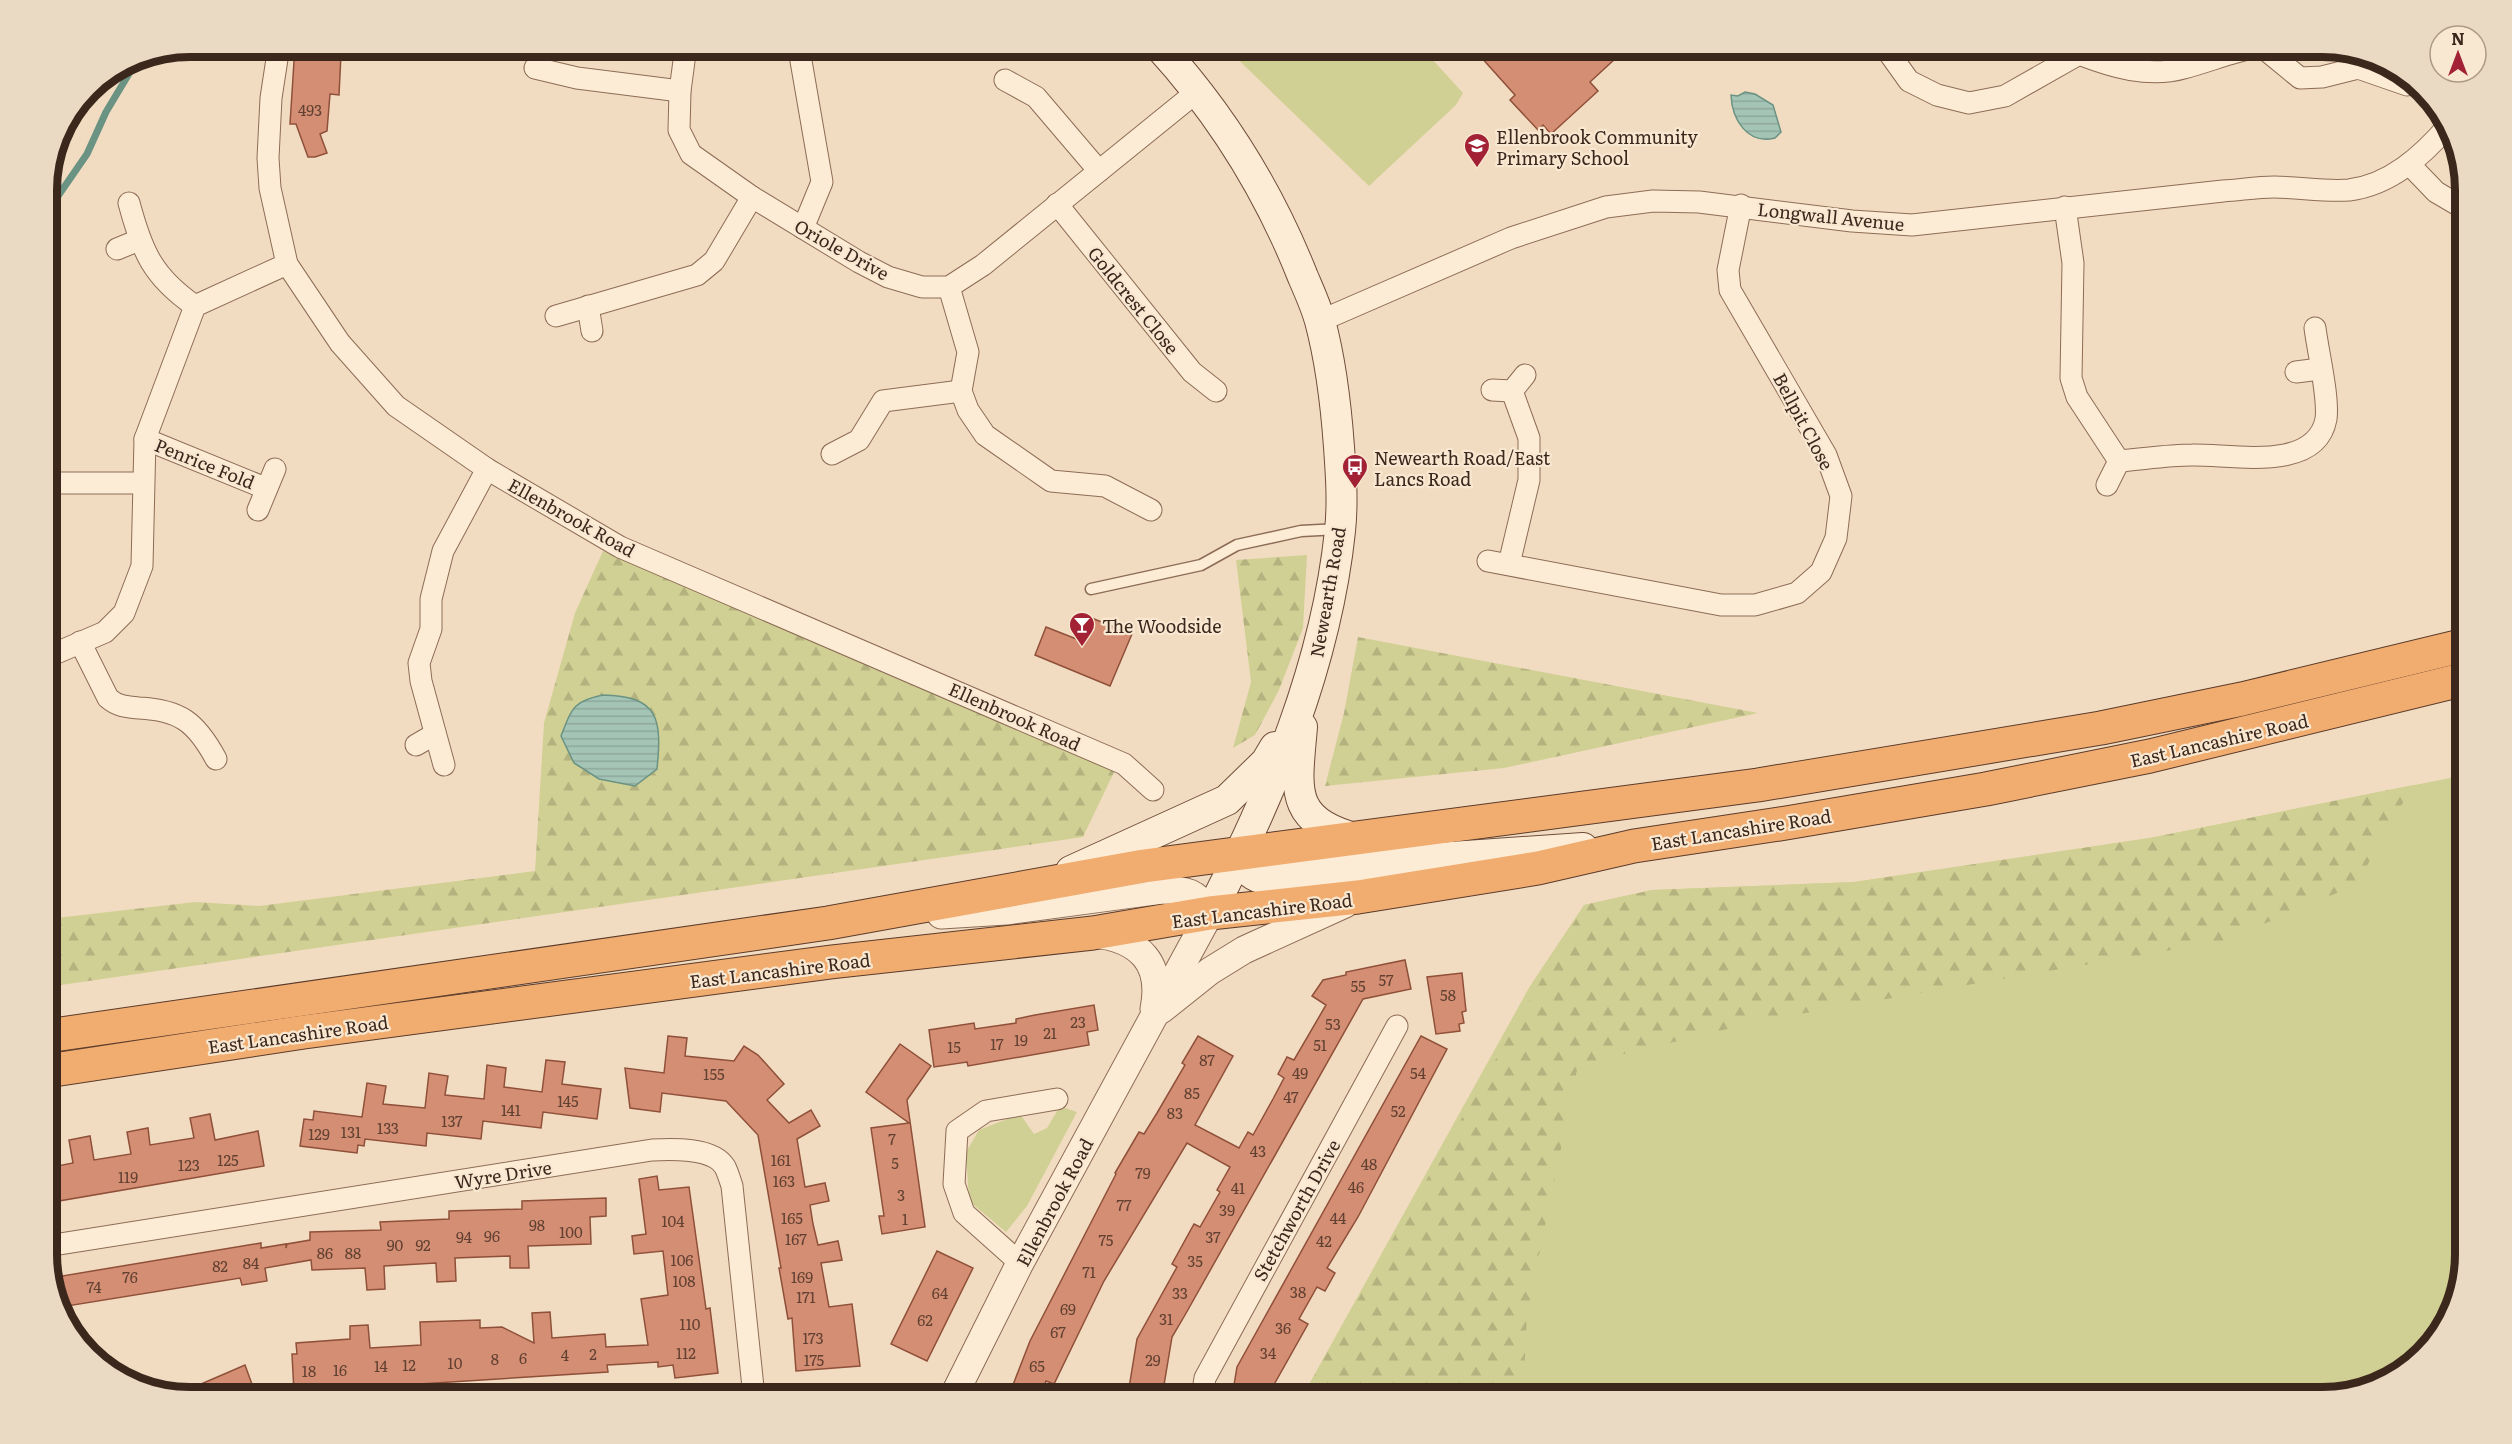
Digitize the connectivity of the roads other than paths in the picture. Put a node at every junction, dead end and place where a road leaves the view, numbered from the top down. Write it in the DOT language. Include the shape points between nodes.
graph roads {
  1 [pos="277,57"];
  2 [pos="685,57"];
  3 [pos="801,57"];
  4 [pos="1169,57"];
  5 [pos="1892,57"];
  6 [pos="2068,57"];
  7 [pos="2093,57"];
  8 [pos="2218,57"];
  9 [pos="2274,57"];
  10 [pos="535,69"];
  11 [pos="1005,80"];
  12 [pos="2401,83"];
  13 [pos="1199,90"];
  14 [pos="680,91"];
  15 [pos="2442,132"];
  16 [pos="2409,164"];
  17 [pos="1099,171"];
  18 [pos="752,197"];
  19 [pos="2455,203"];
  20 [pos="129,204"];
  21 [pos="1057,204"];
  22 [pos="1741,205"];
  23 [pos="2065,207"];
  24 [pos="803,228"];
  25 [pos="139,240"];
  26 [pos="117,249"];
  27 [pos="288,264"];
  28 [pos="949,287"];
  29 [pos="195,306"];
  30 [pos="588,306"];
  31 [pos="556,316"];
  32 [pos="1320,321"];
  33 [pos="2315,328"];
  34 [pos="592,330"];
  35 [pos="2320,369"];
  36 [pos="2296,372"];
  37 [pos="1510,385"];
  38 [pos="961,391"];
  39 [pos="1216,391"];
  40 [pos="145,439"];
  41 [pos="832,454"];
  42 [pos="2119,461"];
  43 [pos="275,469"];
  44 [pos="487,469"];
  45 [pos="57,483"];
  46 [pos="143,483"];
  47 [pos="2107,484"];
  48 [pos="265,488"];
  49 [pos="258,510"];
  50 [pos="1151,510"];
  51 [pos="1341,529"];
  52 [pos="1488,561"];
  53 [pos="1509,564"];
  54 [pos="1091,589"];
  55 [pos="80,642"];
  56 [pos="2455,647"];
  57 [pos="57,652"];
  58 [pos="2455,681"];
  59 [pos="1305,697"];
  60 [pos="435,734"];
  61 [pos="417,745"];
  62 [pos="216,759"];
  63 [pos="444,765"];
  64 [pos="1153,790"];
  65 [pos="1358,839"];
  66 [pos="1634,846"];
  67 [pos="1240,855"];
  68 [pos="1040,884"];
  69 [pos="1359,897"];
  70 [pos="1210,913"];
  71 [pos="828,923"];
  72 [pos="1093,933"];
  73 [pos="1153,1016"];
  74 [pos="1397,1026"];
  75 [pos="57,1035"];
  76 [pos="57,1069"];
  77 [pos="1056,1099"];
  78 [pos="57,1244"];
  79 [pos="1020,1263"];
  80 [pos="753,1387"];
  81 [pos="958,1387"];
  82 [pos="1204,1387"];
  1 -- 27 [label="street, Ellenbrook Road" via="268,158 270,188"];
  2 -- 14 [label="street, Oriole Drive"];
  3 -- 24 [label="street" via="822,182"];
  4 -- 13 [label="main road, Newearth Road"];
  5 -- 6 [label="street" via="1909,81 1937,96 1969,104 2005,96"];
  7 -- 8 [label="street" via="2115,68 2144,71 2182,69"];
  9 -- 12 [label="street" via="2300,78 2358,68"];
  10 -- 14 [label="street"];
  11 -- 17 [label="street" via="1036,97"];
  13 -- 17 [label="street"];
  13 -- 32 [label="main road, Newearth Road" via="1270,202"];
  14 -- 18 [label="street, Oriole Drive" via="679,130 692,154"];
  15 -- 16 [label="street, Longwall Avenue"];
  16 -- 19 [label="street" via="2436,192"];
  16 -- 23 [label="street, Longwall Avenue" via="2369,185 2348,190 2272,187"];
  17 -- 21 [label="street"];
  18 -- 24 [label="street, Oriole Drive"];
  18 -- 30 [label="street" via="707,269"];
  20 -- 25 [label="street"];
  21 -- 28 [label="street" via="983,265"];
  21 -- 39 [label="street, Goldcrest Close" via="1192,372"];
  22 -- 23 [label="street, Longwall Avenue" via="1912,225"];
  22 -- 32 [label="street, Longwall Avenue" via="1653,201 1606,207 1511,238"];
  22 -- 53 [label="street, Bellpit Close" via="1728,270 1730,290 1826,455 1840,496 1836,538 1821,572 1797,593 1755,606 1721,606"];
  23 -- 42 [label="street" via="2073,263 2071,378 2076,397"];
  24 -- 28 [label="street, Oriole Drive" via="888,277 922,287"];
  25 -- 26 [label="street"];
  25 -- 29 [label="street" via="158,274"];
  27 -- 29 [label="street"];
  27 -- 44 [label="street, Ellenbrook Road" via="340,343 396,406"];
  28 -- 38 [label="street" via="968,352"];
  29 -- 40 [label="street"];
  30 -- 31 [label="street"];
  30 -- 34 [label="street"];
  32 -- 51 [label="main road, Newearth Road" via="1336,403"];
  33 -- 35 [label="street"];
  35 -- 36 [label="street"];
  35 -- 42 [label="street" via="2326,418 2315,442 2299,451 2257,458 2187,455"];
  37 -- 53 [label="street" via="1529,438 1529,480"];
  38 -- 41 [label="street" via="883,401 859,440"];
  38 -- 50 [label="street" via="985,435 1051,481 1105,486"];
  40 -- 46 [label="street"];
  40 -- 48 [label="street, Penrice Fold"];
  42 -- 47 [label="street"];
  43 -- 48 [label="street, Penrice Fold"];
  44 -- 60 [label="street" via="443,551 431,599 430,629 419,663"];
  44 -- 64 [label="street, Ellenbrook Road" via="620,547 1124,764"];
  45 -- 46 [label="street"];
  46 -- 55 [label="street" via="142,566 131,596 115,623 105,632"];
  48 -- 49 [label="street, Penrice Fold"];
  51 -- 54 [label="lane" via="1301,531 1237,545 1201,565"];
  51 -- 59 [label="main road, Newearth Road" via="1319,646"];
  52 -- 53 [label="street, Bellpit Close"];
  55 -- 57 [label="street"];
  55 -- 62 [label="street" via="108,698 115,704 201,719"];
  56 -- 65 [label="highway, East Lancashire Road" via="2242,699 2101,728 1758,785"];
  58 -- 66 [label="highway, East Lancashire Road" via="2139,759 1845,813"];
  59 -- 65 [label="main road" via="1298,770 1301,805 1324,828"];
  59 -- 67 [label="main road, Newearth Road"];
  59 -- 68 [label="main road" via="1266,762 1227,800"];
  60 -- 61 [label="street"];
  60 -- 63 [label="street"];
  65 -- 67 [label="highway, East Lancashire Road"];
  66 -- 67 [label="main road" via="1437,858 1270,880 1256,878 1245,869"];
  66 -- 69 [label="highway, East Lancashire Road" via="1538,868"];
  67 -- 68 [label="highway, East Lancashire Road"];
  67 -- 70 [label="main road, Newearth Road"];
  68 -- 71 [label="highway, East Lancashire Road"];
  69 -- 70 [label="highway, East Lancashire Road"];
  69 -- 73 [label="street" via="1244,950"];
  70 -- 71 [label="street" via="1200,898 1184,890 1162,890 1006,911"];
  70 -- 72 [label="highway, East Lancashire Road"];
  70 -- 73 [label="street, Ellenbrook Road"];
  71 -- 75 [label="highway, East Lancashire Road"];
  72 -- 73 [label="street" via="1115,936 1141,952 1156,979"];
  72 -- 76 [label="highway, East Lancashire Road" via="808,965 304,1032"];
  73 -- 79 [label="street, Ellenbrook Road"];
  74 -- 82 [label="street, Stetchworth Drive" via="1205,1378"];
  77 -- 79 [label="street" via="986,1111 957,1131 954,1184 964,1213"];
  78 -- 80 [label="street, Wyre Drive" via="652,1150 678,1148 704,1153 724,1166 732,1186"];
  79 -- 81 [label="street, Ellenbrook Road"];
}
